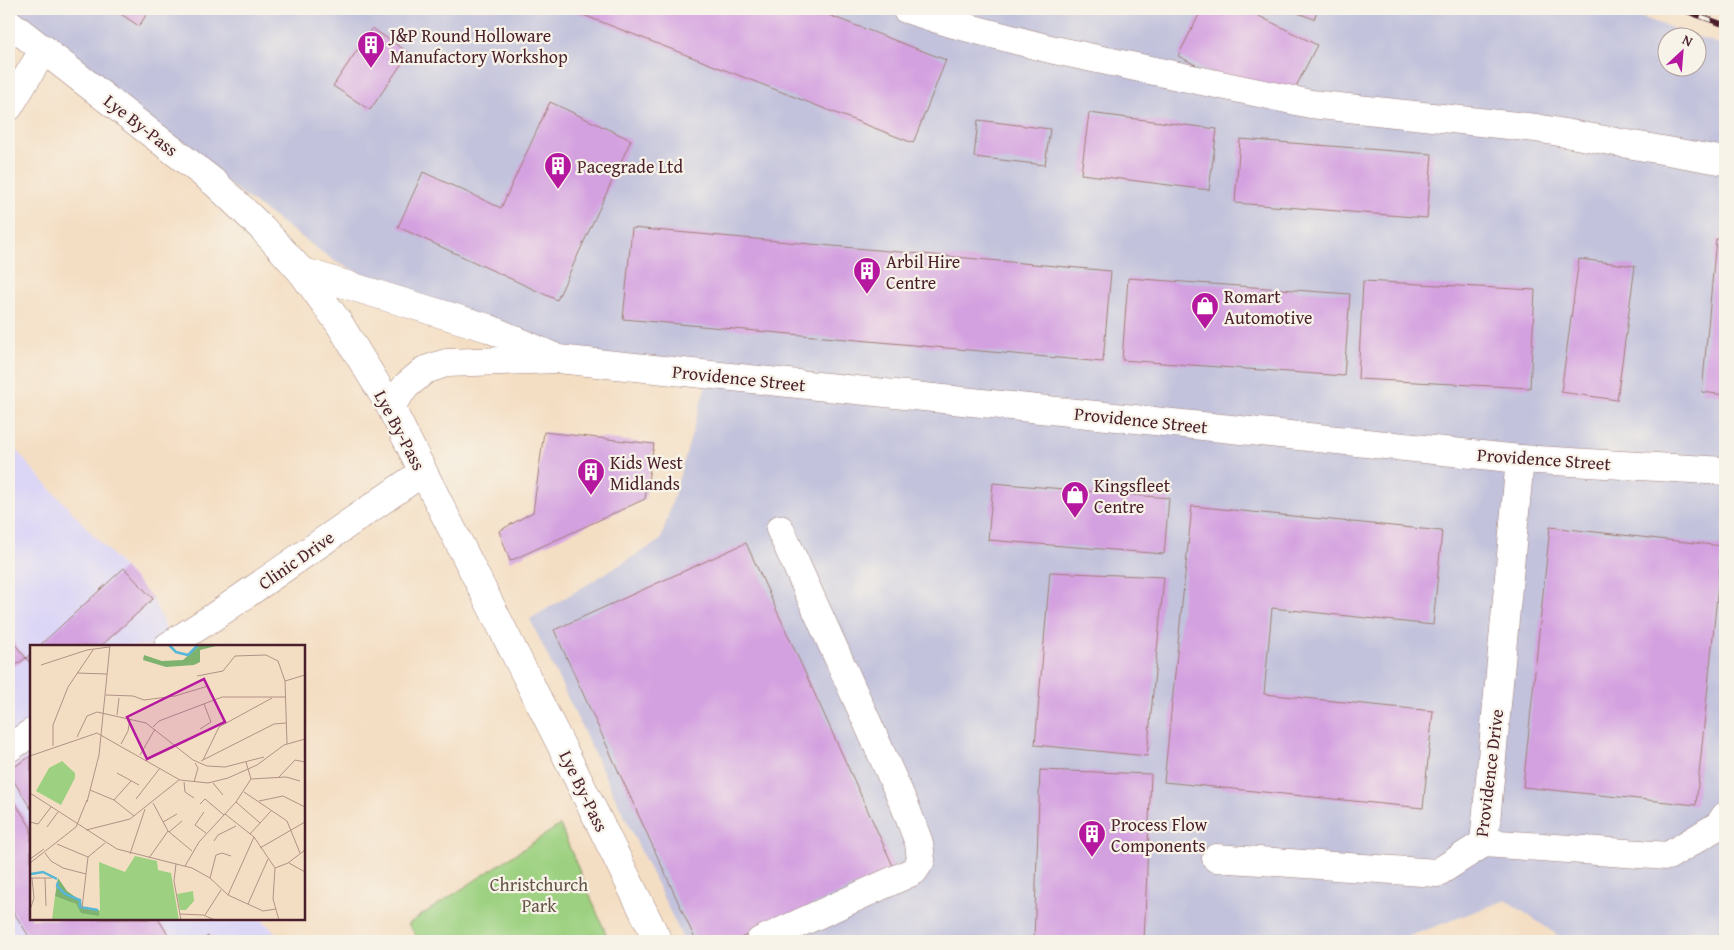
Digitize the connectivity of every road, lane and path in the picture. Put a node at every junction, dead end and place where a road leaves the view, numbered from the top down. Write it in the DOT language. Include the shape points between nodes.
graph roads {
  1 [pos="906,9"];
  2 [pos="9,22"];
  3 [pos="44,49"];
  4 [pos="9,107"];
  5 [pos="1725,160"];
  6 [pos="300,271"];
  7 [pos="558,359"];
  8 [pos="390,406"];
  9 [pos="1520,459"];
  10 [pos="1725,471"];
  11 [pos="423,472"];
  12 [pos="780,529"];
  13 [pos="170,645"];
  14 [pos="30,734"];
  15 [pos="9,748"];
  16 [pos="1725,816"];
  17 [pos="1484,843"];
  18 [pos="1216,858"];
  19 [pos="658,941"];
  20 [pos="760,941"];
  1 -- 5 [label="main road" via="1050,49 1311,104 1536,128"];
  2 -- 3 [label="main road, Lye By-Pass"];
  3 -- 4 [label="main road"];
  3 -- 6 [label="main road, Lye By-Pass" via="215,183 262,228"];
  6 -- 7 [label="main road, Providence Street" via="488,328"];
  6 -- 8 [label="main road, Lye By-Pass" via="339,324"];
  7 -- 8 [label="main road, Providence Street" via="446,364 426,370 407,385"];
  7 -- 9 [label="main road, Providence Street"];
  8 -- 11 [label="main road, Lye By-Pass"];
  9 -- 10 [label="main road, Providence Street"];
  9 -- 17 [label="main road, Providence Drive"];
  11 -- 13 [label="main road, Clinic Drive"];
  11 -- 19 [label="main road, Lye By-Pass"];
  12 -- 20 [label="main road" via="905,806 919,843 921,860 914,871"];
  14 -- 15 [label="main road"];
  16 -- 17 [label="main road" via="1719,825 1668,856"];
  17 -- 18 [label="main road, Providence Drive" via="1437,872"];
}
